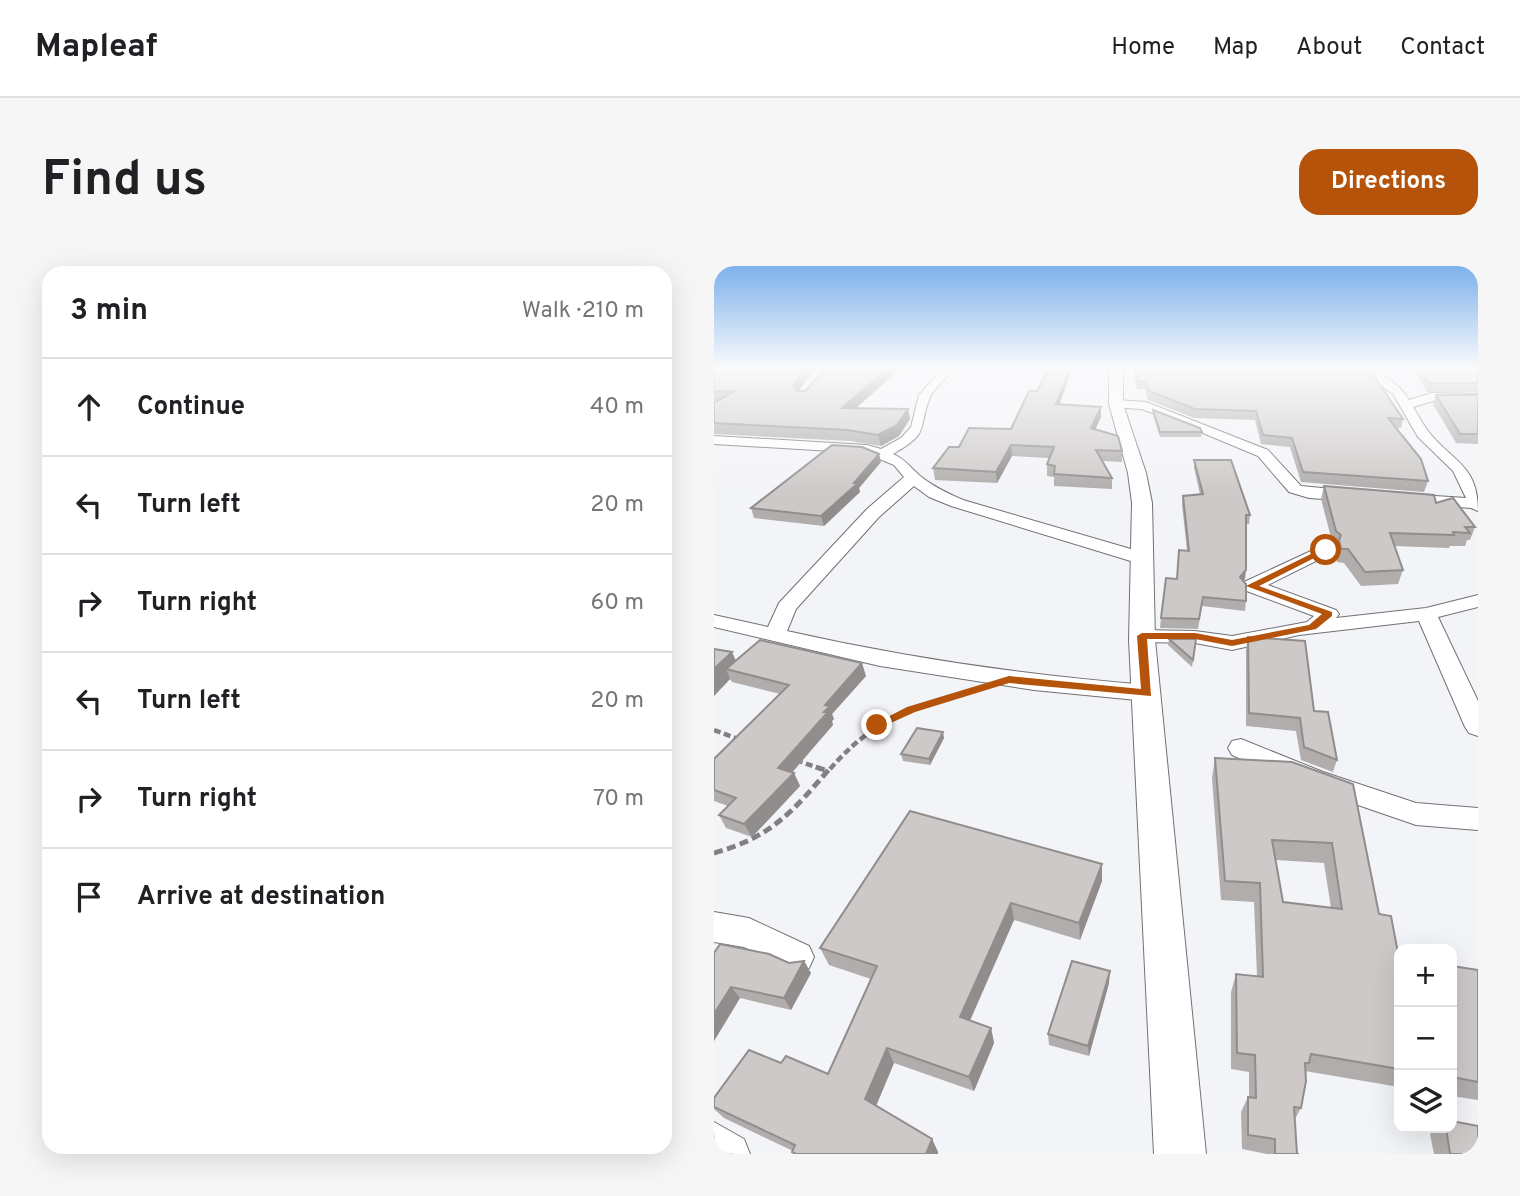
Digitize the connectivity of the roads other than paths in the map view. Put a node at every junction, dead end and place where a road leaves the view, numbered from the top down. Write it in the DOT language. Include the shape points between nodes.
graph roads {
  1 [pos="922,408"];
  2 [pos="1117,408"];
  3 [pos="1152,408"];
  4 [pos="1410,408"];
  5 [pos="714,440"];
  6 [pos="883,454"];
  7 [pos="1453,461"];
  8 [pos="1478,462"];
  9 [pos="914,478"];
  10 [pos="1477,504"];
  11 [pos="1326,550"];
  12 [pos="1141,558"];
  13 [pos="1478,601"];
  14 [pos="1426,614"];
  15 [pos="714,621"];
  16 [pos="1312,627"];
  17 [pos="776,633"];
  18 [pos="1142,636"];
  19 [pos="1147,693"];
  20 [pos="1478,727"];
  21 [pos="1241,748"];
  22 [pos="1478,819"];
  23 [pos="714,926"];
  24 [pos="797,957"];
  25 [pos="714,1143"];
  26 [pos="729,1154"];
  27 [pos="1180,1154"];
  1 -- 6 [label="street" via="917,428"];
  2 -- 12 [label="street" via="1142,503"];
  3 -- 10 [label="street" via="1262,453 1295,489"];
  4 -- 7 [label="street" via="1423,434"];
  5 -- 6 [label="street" via="867,449"];
  6 -- 9 [label="street"];
  7 -- 8 [label="street"];
  7 -- 10 [label="street"];
  9 -- 12 [label="street" via="957,503"];
  9 -- 17 [label="street" via="873,513 786,607"];
  11 -- 16 [label="street" via="1251,586 1329,614"];
  12 -- 18 [label="street"];
  13 -- 14 [label="street"];
  14 -- 16 [label="street"];
  14 -- 20 [label="street"];
  15 -- 17 [label="street"];
  16 -- 18 [label="street" via="1232,643 1195,636"];
  17 -- 19 [label="street" via="880,659 1009,680"];
  18 -- 19 [label="street"];
  19 -- 27 [label="street"];
  21 -- 22 [label="street" via="1313,779 1416,814"];
  23 -- 24 [label="street" via="749,933"];
  25 -- 26 [label="street"];
}
